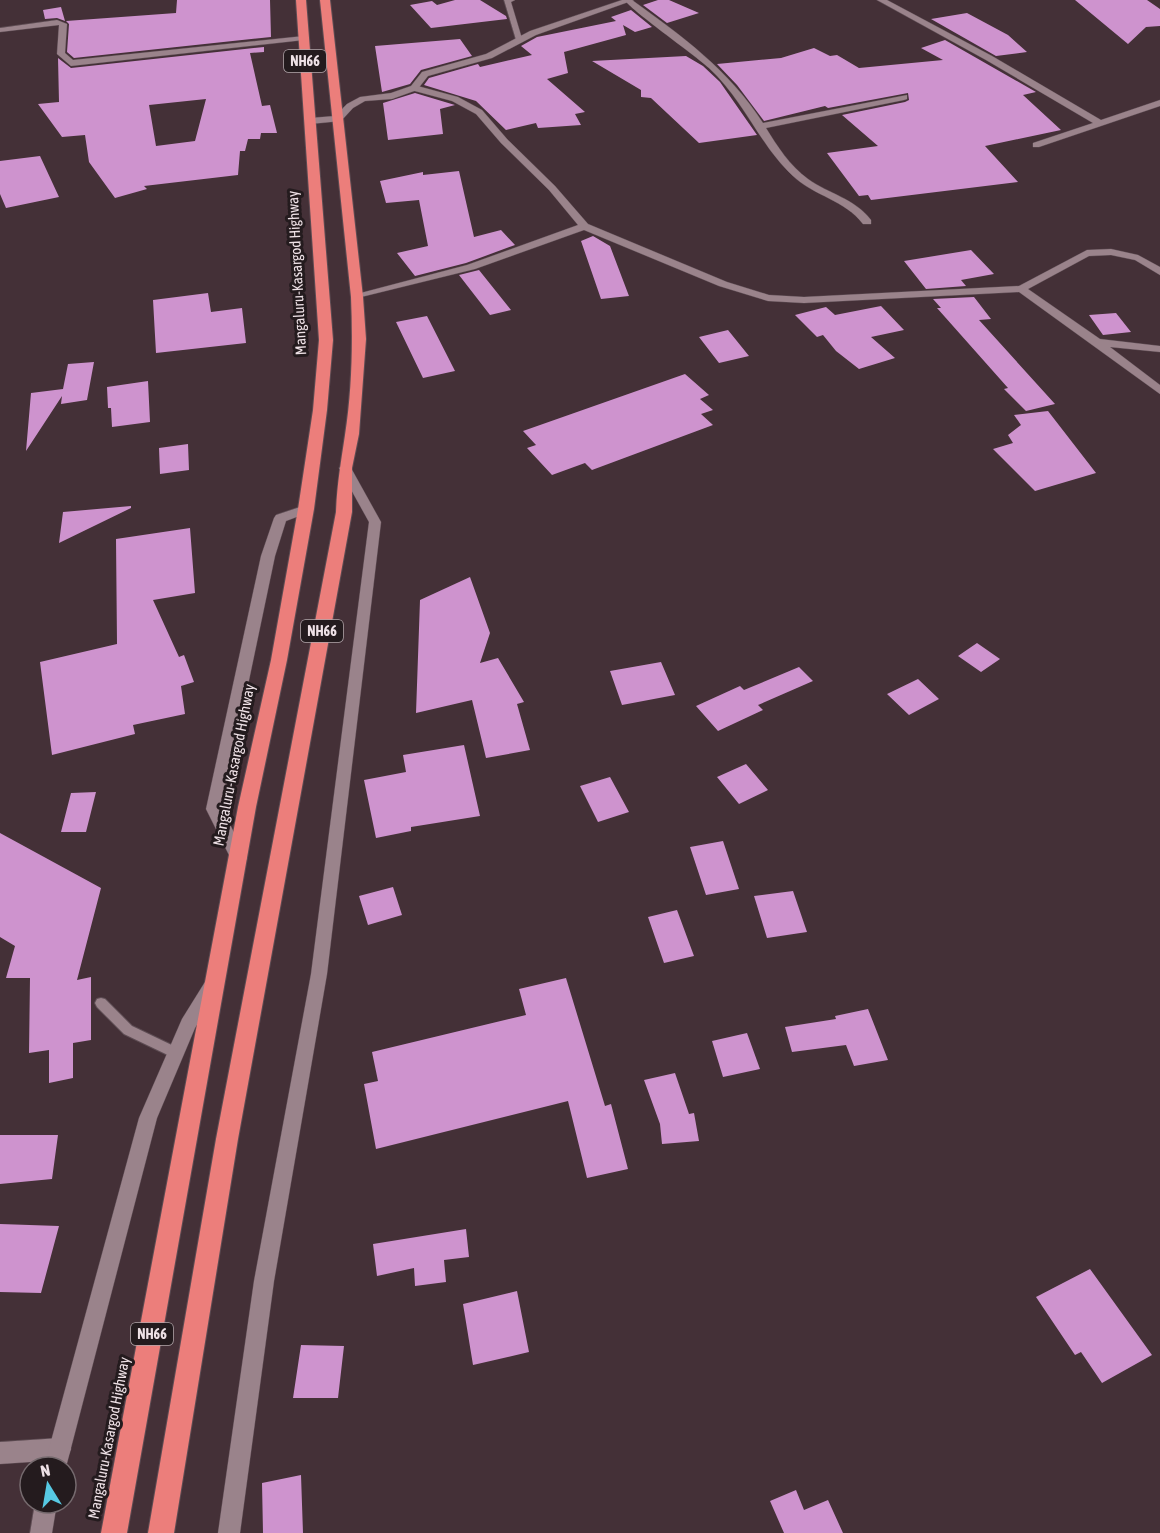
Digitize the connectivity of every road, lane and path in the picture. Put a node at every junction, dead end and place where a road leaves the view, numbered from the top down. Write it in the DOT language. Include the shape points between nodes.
graph roads {
  1 [pos="302,0"];
  2 [pos="325,0"];
  3 [pos="510,0"];
  4 [pos="629,0"];
  5 [pos="881,0"];
  6 [pos="0,30"];
  7 [pos="304,38"];
  8 [pos="520,40"];
  9 [pos="414,88"];
  10 [pos="904,97"];
  11 [pos="1160,104"];
  12 [pos="338,119"];
  13 [pos="310,121"];
  14 [pos="1101,124"];
  15 [pos="760,126"];
  16 [pos="1036,145"];
  17 [pos="867,222"];
  18 [pos="584,226"];
  19 [pos="1160,272"];
  20 [pos="1021,289"];
  21 [pos="357,297"];
  22 [pos="1097,342"];
  23 [pos="1160,349"];
  24 [pos="1160,391"];
  25 [pos="345,468"];
  26 [pos="306,509"];
  27 [pos="239,858"];
  28 [pos="217,976"];
  29 [pos="101,1003"];
  30 [pos="176,1053"];
  31 [pos="0,1453"];
  32 [pos="23,1455"];
  33 [pos="58,1455"];
  34 [pos="44,1515"];
  35 [pos="41,1533"];
  36 [pos="114,1533"];
  37 [pos="161,1533"];
  38 [pos="229,1533"];
  1 -- 7 [label="highway, Mangaluru-Kasargod Highway / NH66"];
  2 -- 12 [label="highway, NH66"];
  3 -- 8 [label="street" via="507,1"];
  4 -- 8 [label="street"];
  4 -- 15 [label="street" via="710,63"];
  5 -- 14 [label="street"];
  6 -- 7 [label="street" via="63,24 61,54 71,63"];
  7 -- 13 [label="highway, Mangaluru-Kasargod Highway / NH66"];
  8 -- 9 [label="street" via="489,56 425,74"];
  9 -- 12 [label="street" via="392,96 363,99"];
  9 -- 18 [label="street" via="454,99 479,112"];
  10 -- 15 [label="street"];
  11 -- 14 [label="street"];
  12 -- 13 [label="street"];
  12 -- 21 [label="highway, NH66"];
  13 -- 26 [label="highway, Mangaluru-Kasargod Highway / NH66" via="326,340"];
  14 -- 16 [label="street"];
  15 -- 17 [label="street" via="802,180 859,209"];
  18 -- 20 [label="street" via="723,284 768,298 804,300"];
  18 -- 21 [label="street" via="471,267"];
  19 -- 20 [label="street" via="1138,258 1111,252 1087,253"];
  20 -- 22 [label="street"];
  21 -- 25 [label="highway, NH66" via="359,339 352,434"];
  22 -- 23 [label="street"];
  22 -- 24 [label="street"];
  25 -- 37 [label="highway, NH66" via="344,512 227,1139"];
  25 -- 38 [label="street" via="375,522 319,974 264,1281"];
  26 -- 27 [label="highway, Mangaluru-Kasargod Highway / NH66"];
  26 -- 27 [label="street" via="280,518 268,556 214,809"];
  27 -- 28 [label="highway, Mangaluru-Kasargod Highway / NH66"];
  28 -- 30 [label="street" via="188,1024"];
  28 -- 36 [label="highway, Mangaluru-Kasargod Highway / NH66"];
  29 -- 30 [label="lane" via="128,1030"];
  30 -- 33 [label="street" via="148,1118"];
  31 -- 32 [label="street"];
  34 -- 35 [label="street"];
}
